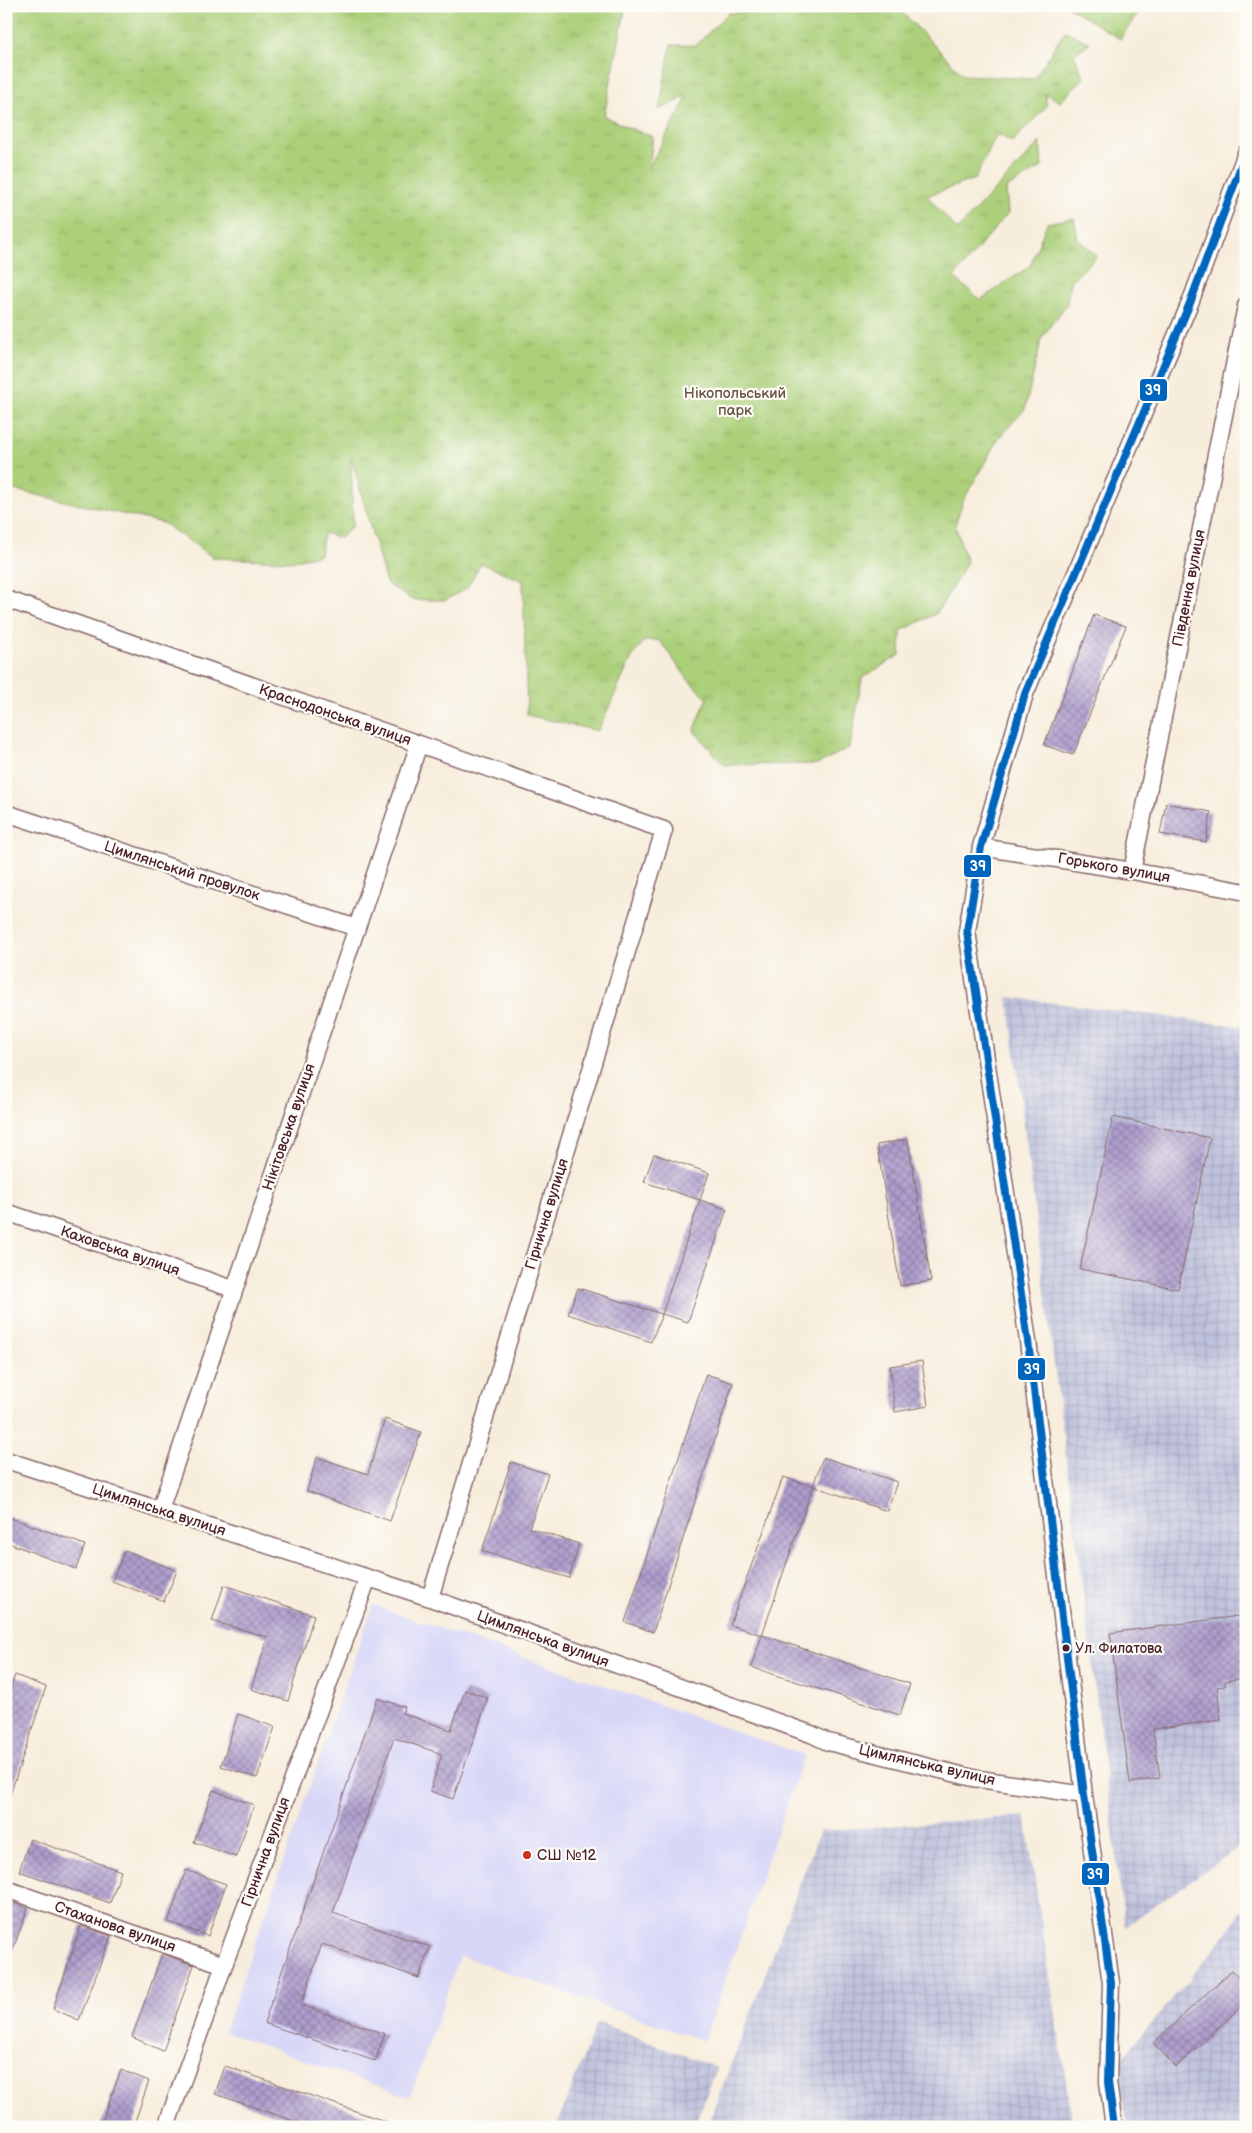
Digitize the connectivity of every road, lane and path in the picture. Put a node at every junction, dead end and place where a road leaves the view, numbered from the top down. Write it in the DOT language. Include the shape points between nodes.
graph roads {
  1 [pos="1246,153"];
  2 [pos="1246,306"];
  3 [pos="6,599"];
  4 [pos="419,744"];
  5 [pos="6,813"];
  6 [pos="664,830"];
  7 [pos="981,847"];
  8 [pos="1132,870"];
  9 [pos="1246,892"];
  10 [pos="357,928"];
  11 [pos="6,1212"];
  12 [pos="233,1289"];
  13 [pos="6,1460"];
  14 [pos="160,1510"];
  15 [pos="368,1578"];
  16 [pos="430,1598"];
  17 [pos="1084,1795"];
  18 [pos="6,1888"];
  19 [pos="224,1965"];
  20 [pos="166,2127"];
  21 [pos="1114,2127"];
  1 -- 7 [label="street" via="1190,303 1025,694"];
  2 -- 8 [label="street, Південна вулиця"];
  3 -- 4 [label="street, Краснодонська вулиця"];
  4 -- 6 [label="street, Краснодонська вулиця"];
  4 -- 10 [label="street, Нікітовська вулиця"];
  5 -- 10 [label="street, Цимлянський провулок"];
  6 -- 16 [label="street, Гірнична вулиця"];
  7 -- 8 [label="street, Горького вулиця"];
  7 -- 17 [label="street" via="967,931 1028,1340"];
  8 -- 9 [label="street, Горького вулиця"];
  10 -- 12 [label="street, Нікітовська вулиця"];
  11 -- 12 [label="street, Каховська вулиця"];
  12 -- 14 [label="street, Нікітовська вулиця"];
  13 -- 14 [label="street, Цимлянська вулиця"];
  14 -- 15 [label="street, Цимлянська вулиця"];
  15 -- 16 [label="street, Цимлянська вулиця"];
  15 -- 19 [label="street, Гірнична вулиця"];
  16 -- 17 [label="street, Цимлянська вулиця" via="828,1742 973,1778"];
  17 -- 21 [label="street" via="1111,1983 1108,2082"];
  18 -- 19 [label="street, Стаханова вулиця"];
  19 -- 20 [label="street, Гірнична вулиця"];
}
